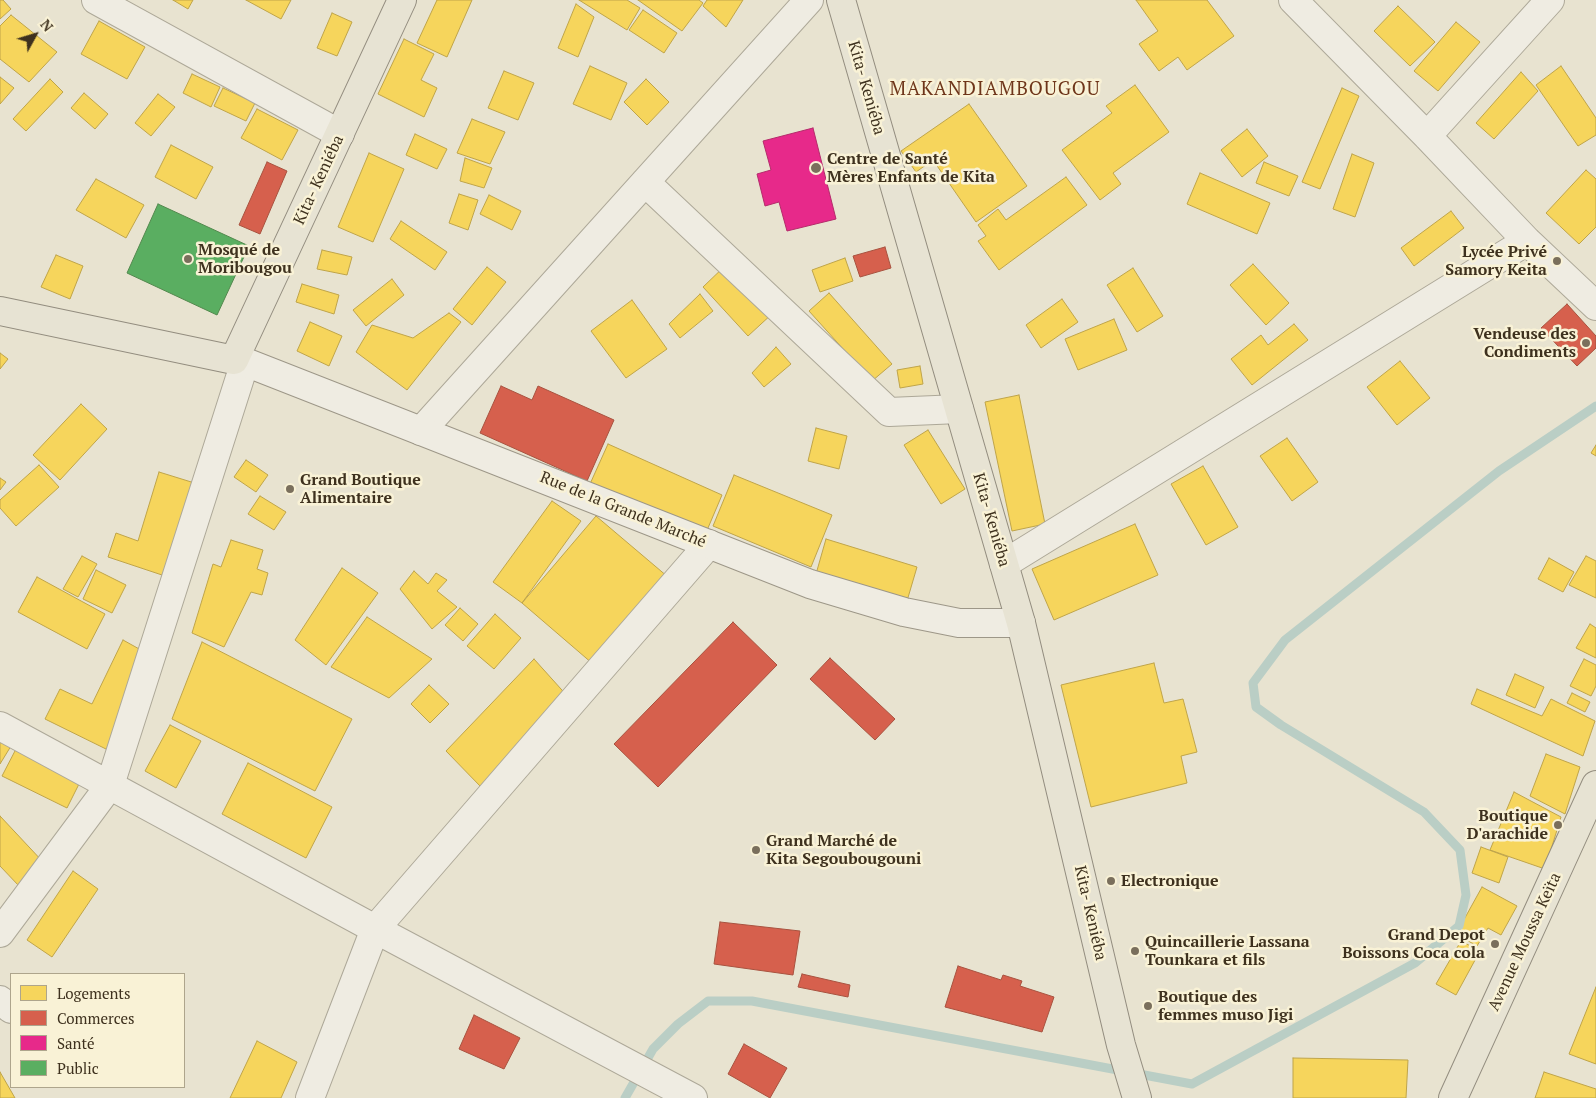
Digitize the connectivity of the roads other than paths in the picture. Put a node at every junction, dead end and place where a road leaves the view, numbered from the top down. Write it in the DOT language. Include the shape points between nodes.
graph roads {
  1 [pos="96,0"];
  2 [pos="402,0"];
  3 [pos="809,0"];
  4 [pos="841,0"];
  5 [pos="1293,0"];
  6 [pos="1550,0"];
  7 [pos="340,134"];
  8 [pos="1427,136"];
  9 [pos="645,182"];
  10 [pos="1526,241"];
  11 [pos="1596,306"];
  12 [pos="0,311"];
  13 [pos="240,361"];
  14 [pos="959,409"];
  15 [pos="421,430"];
  16 [pos="709,544"];
  17 [pos="1004,564"];
  18 [pos="1021,622"];
  19 [pos="0,726"];
  20 [pos="110,785"];
  21 [pos="1596,785"];
  22 [pos="375,929"];
  23 [pos="0,932"];
  24 [pos="0,1000"];
  25 [pos="10,1009"];
  26 [pos="310,1098"];
  27 [pos="693,1098"];
  28 [pos="1136,1098"];
  29 [pos="1453,1098"];
  1 -- 7 [label="street"];
  2 -- 7 [label="main road, Kita- Keniéba"];
  3 -- 9 [label="street"];
  4 -- 14 [label="main road, Kita- Keniéba"];
  5 -- 8 [label="street"];
  6 -- 8 [label="street"];
  7 -- 13 [label="main road, Kita- Keniéba"];
  8 -- 10 [label="street"];
  9 -- 14 [label="street" via="889,412"];
  9 -- 15 [label="street"];
  10 -- 11 [label="street"];
  10 -- 17 [label="street"];
  12 -- 13 [label="main road"];
  13 -- 15 [label="street, Rue de la Grande Marché"];
  13 -- 20 [label="street"];
  14 -- 17 [label="main road, Kita- Keniéba"];
  15 -- 16 [label="street, Rue de la Grande Marché"];
  16 -- 18 [label="street, Rue de la Grande Marché" via="810,584 904,612 959,623"];
  16 -- 22 [label="street"];
  17 -- 18 [label="main road, Kita- Keniéba"];
  18 -- 28 [label="main road, Kita- Keniéba"];
  19 -- 20 [label="street"];
  20 -- 22 [label="street"];
  20 -- 23 [label="street"];
  21 -- 29 [label="main road, Avenue Moussa Keïta"];
  22 -- 26 [label="street"];
  22 -- 27 [label="street"];
  24 -- 25 [label="street"];
}
